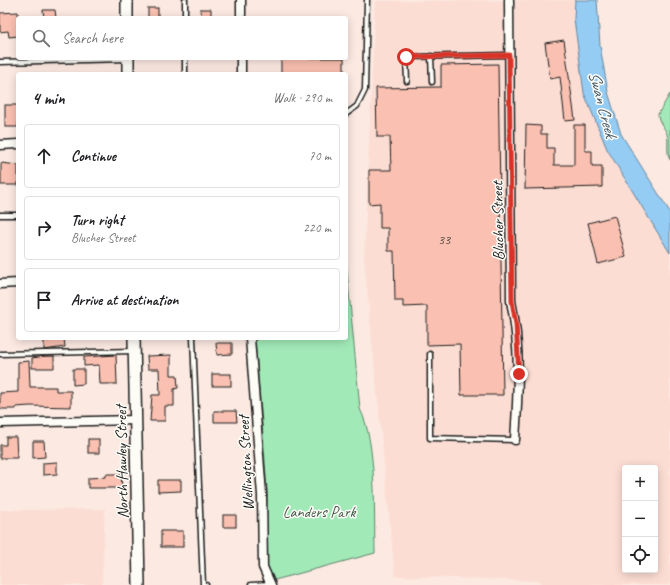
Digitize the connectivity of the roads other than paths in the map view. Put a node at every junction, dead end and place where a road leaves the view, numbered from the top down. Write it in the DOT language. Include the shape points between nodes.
graph roads {
  1 [pos="127,0"];
  2 [pos="185,0"];
  3 [pos="241,0"];
  4 [pos="367,0"];
  5 [pos="509,0"];
  6 [pos="127,16"];
  7 [pos="186,16"];
  8 [pos="241,16"];
  9 [pos="509,55"];
  10 [pos="431,56"];
  11 [pos="85,60"];
  12 [pos="128,60"];
  13 [pos="185,60"];
  14 [pos="241,60"];
  15 [pos="0,62"];
  16 [pos="128,72"];
  17 [pos="185,72"];
  18 [pos="241,72"];
  19 [pos="407,81"];
  20 [pos="432,82"];
  21 [pos="348,113"];
  22 [pos="16,144"];
  23 [pos="0,145"];
  24 [pos="0,215"];
  25 [pos="16,215"];
  26 [pos="16,283"];
  27 [pos="0,284"];
  28 [pos="134,340"];
  29 [pos="192,340"];
  30 [pos="250,340"];
  31 [pos="135,351"];
  32 [pos="0,354"];
  33 [pos="430,354"];
  34 [pos="136,420"];
  35 [pos="0,423"];
  36 [pos="516,440"];
  37 [pos="270,584"];
  38 [pos="139,585"];
  39 [pos="206,585"];
  40 [pos="251,585"];
  1 -- 6 [label="street"];
  2 -- 7 [label="lane"];
  3 -- 8 [label="street"];
  4 -- 21 [label="lane" via="365,90 357,106"];
  5 -- 9 [label="street, Blucher Street"];
  9 -- 10 [label="lane"];
  9 -- 36 [label="street, Blucher Street" via="512,301 519,374"];
  10 -- 19 [label="lane" via="406,57"];
  10 -- 20 [label="lane"];
  11 -- 15 [label="lane"];
  12 -- 16 [label="street"];
  13 -- 17 [label="lane"];
  14 -- 18 [label="street"];
  22 -- 23 [label="street"];
  24 -- 25 [label="lane"];
  26 -- 27 [label="street"];
  28 -- 31 [label="street, North Hawley Street"];
  29 -- 39 [label="lane" via="202,585"];
  30 -- 37 [label="street, Wellington Street" via="262,495 263,567"];
  31 -- 32 [label="lane"];
  31 -- 34 [label="street, North Hawley Street"];
  33 -- 36 [label="lane" via="430,438"];
  34 -- 35 [label="street"];
  34 -- 38 [label="street, North Hawley Street"];
  37 -- 40 [label="lane"];
}
